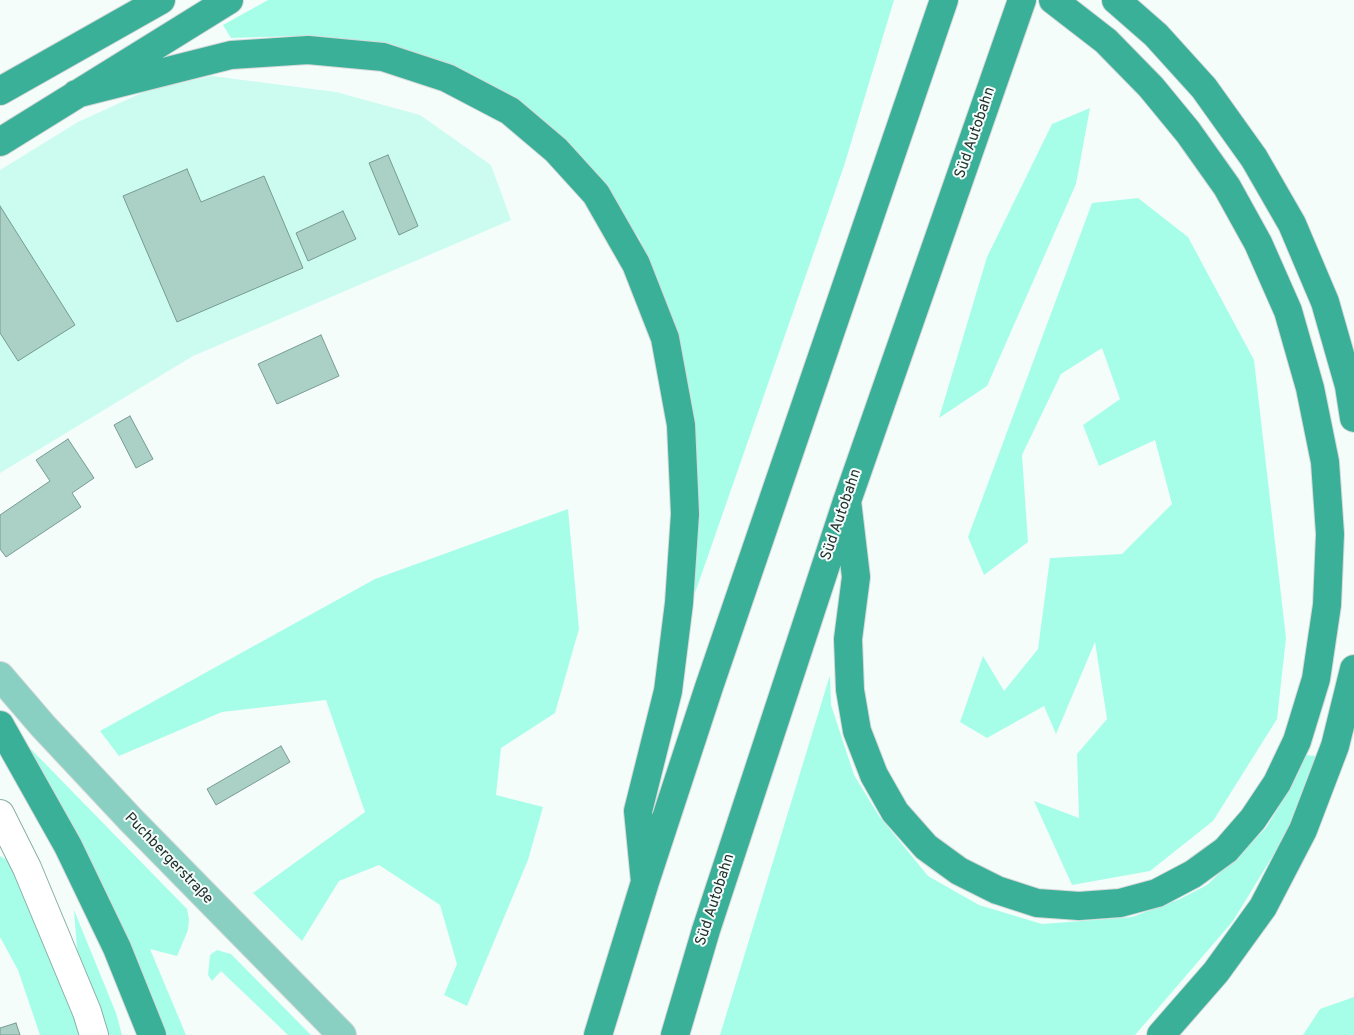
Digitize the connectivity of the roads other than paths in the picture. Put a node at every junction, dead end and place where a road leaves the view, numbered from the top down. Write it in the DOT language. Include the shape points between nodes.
graph roads {
  1 [pos="161,0"];
  2 [pos="229,0"];
  3 [pos="944,0"];
  4 [pos="1053,0"];
  5 [pos="1116,0"];
  6 [pos="1020,7"];
  7 [pos="0,91"];
  8 [pos="76,94"];
  9 [pos="0,142"];
  10 [pos="1354,418"];
  11 [pos="847,501"];
  12 [pos="1354,668"];
  13 [pos="0,676"];
  14 [pos="0,726"];
  15 [pos="0,814"];
  16 [pos="645,882"];
  17 [pos="94,1035"];
  18 [pos="152,1035"];
  19 [pos="342,1035"];
  20 [pos="598,1035"];
  21 [pos="675,1035"];
  22 [pos="1161,1035"];
  1 -- 7 [label="highway"];
  2 -- 8 [label="highway"];
  3 -- 16 [label="highway"];
  4 -- 11 [label="highway" via="1106,41 1151,87 1227,187 1258,244 1288,311 1310,388 1325,462 1330,534 1327,605 1316,679 1297,741 1277,783 1253,819 1226,850 1193,874 1157,893 1120,903 1079,906 1037,902 998,890 967,875 926,847 895,812 874,775 857,731 850,690 848,639 856,577"];
  5 -- 10 [label="highway" via="1156,35 1204,88 1254,158 1292,224 1325,302 1350,386"];
  6 -- 11 [label="highway, Süd Autobahn"];
  8 -- 9 [label="highway"];
  8 -- 16 [label="highway" via="231,55 308,50 383,57 447,78 510,111 556,150 596,194 636,264 665,338 682,425 685,514 679,603 668,691 638,811"];
  11 -- 21 [label="highway, Süd Autobahn"];
  12 -- 22 [label="highway" via="1335,746 1303,830 1262,907 1216,972"];
  13 -- 19 [label="main road, Puchbergerstraße" via="131,820"];
  14 -- 18 [label="highway" via="68,846 117,948"];
  15 -- 17 [label="lane" via="88,1012"];
  16 -- 20 [label="highway"];
}
